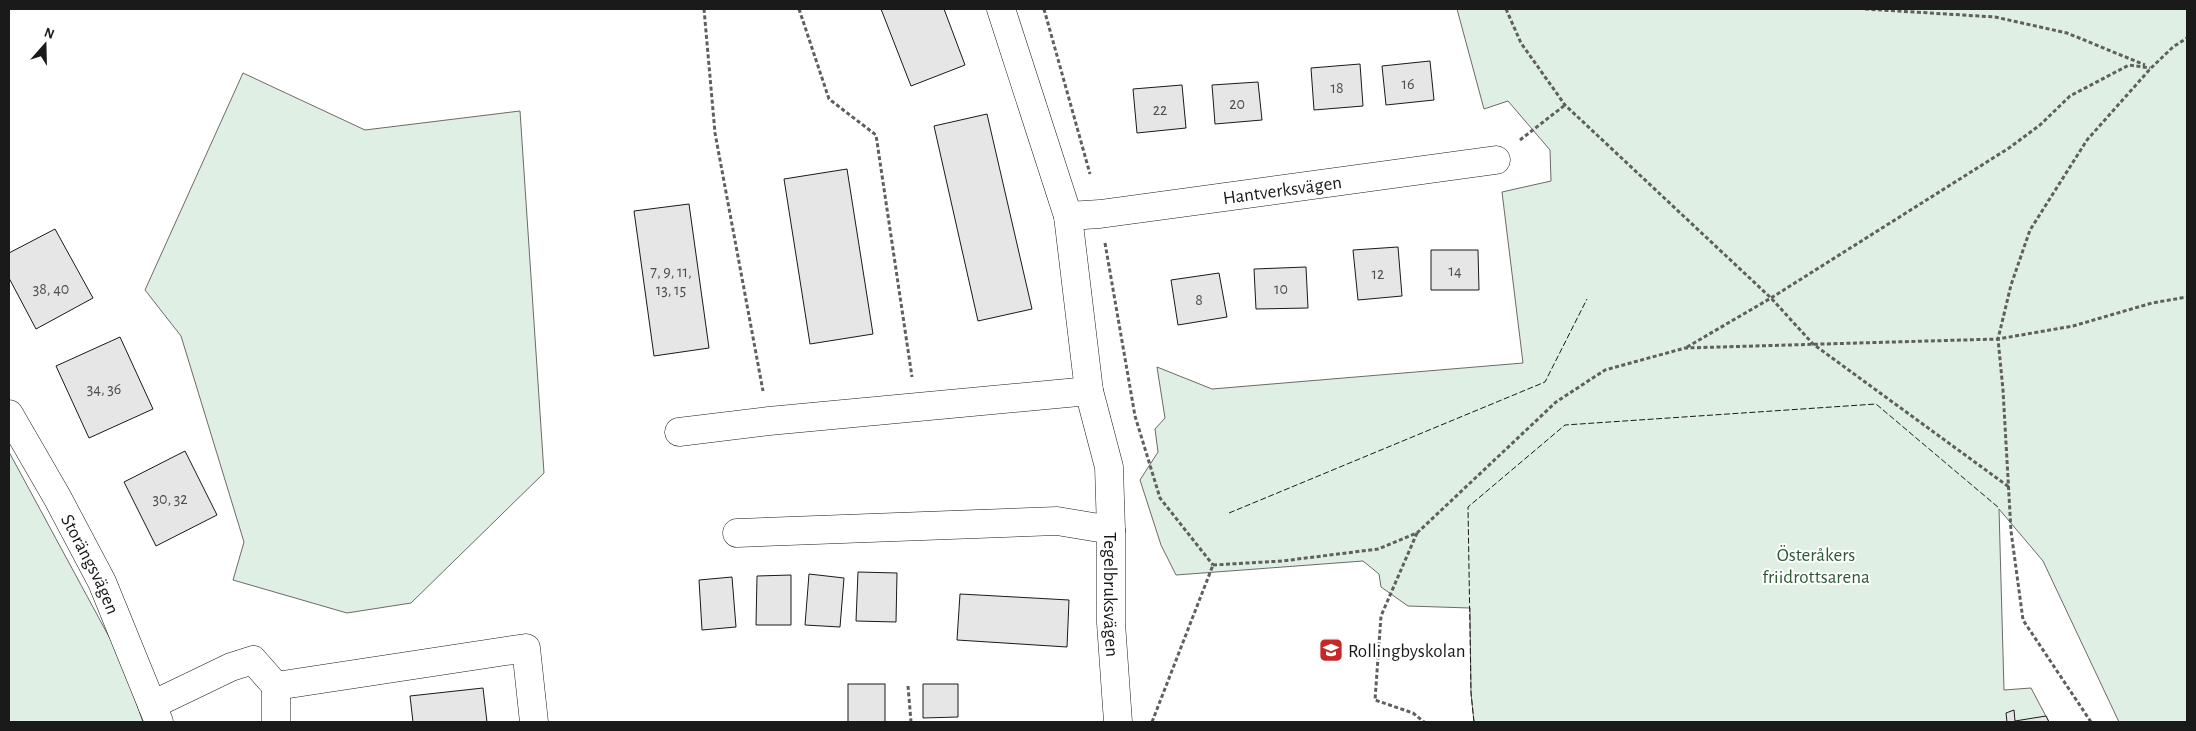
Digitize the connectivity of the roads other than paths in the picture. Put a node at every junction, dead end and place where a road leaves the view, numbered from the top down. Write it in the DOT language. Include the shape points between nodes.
graph roads {
  1 [pos="1001,9"];
  2 [pos="1496,160"];
  3 [pos="1068,216"];
  4 [pos="1089,391"];
  5 [pos="9,414"];
  6 [pos="679,432"];
  7 [pos="1111,530"];
  8 [pos="737,533"];
  9 [pos="276,686"];
  10 [pos="155,714"];
  11 [pos="276,722"];
  12 [pos="534,722"];
  13 [pos="1118,722"];
  1 -- 3 [label="street"];
  2 -- 3 [label="street, Hantverksvägen"];
  3 -- 4 [label="street"];
  4 -- 6 [label="street"];
  4 -- 7 [label="street, Tegelbruksvägen" via="1108,467"];
  5 -- 10 [label="street, Storängsvägen" via="102,582"];
  7 -- 8 [label="street" via="1058,521"];
  7 -- 13 [label="street, Tegelbruksvägen"];
  9 -- 10 [label="street" via="253,660 231,667"];
  9 -- 11 [label="street"];
  9 -- 12 [label="street" via="526,648"];
}
